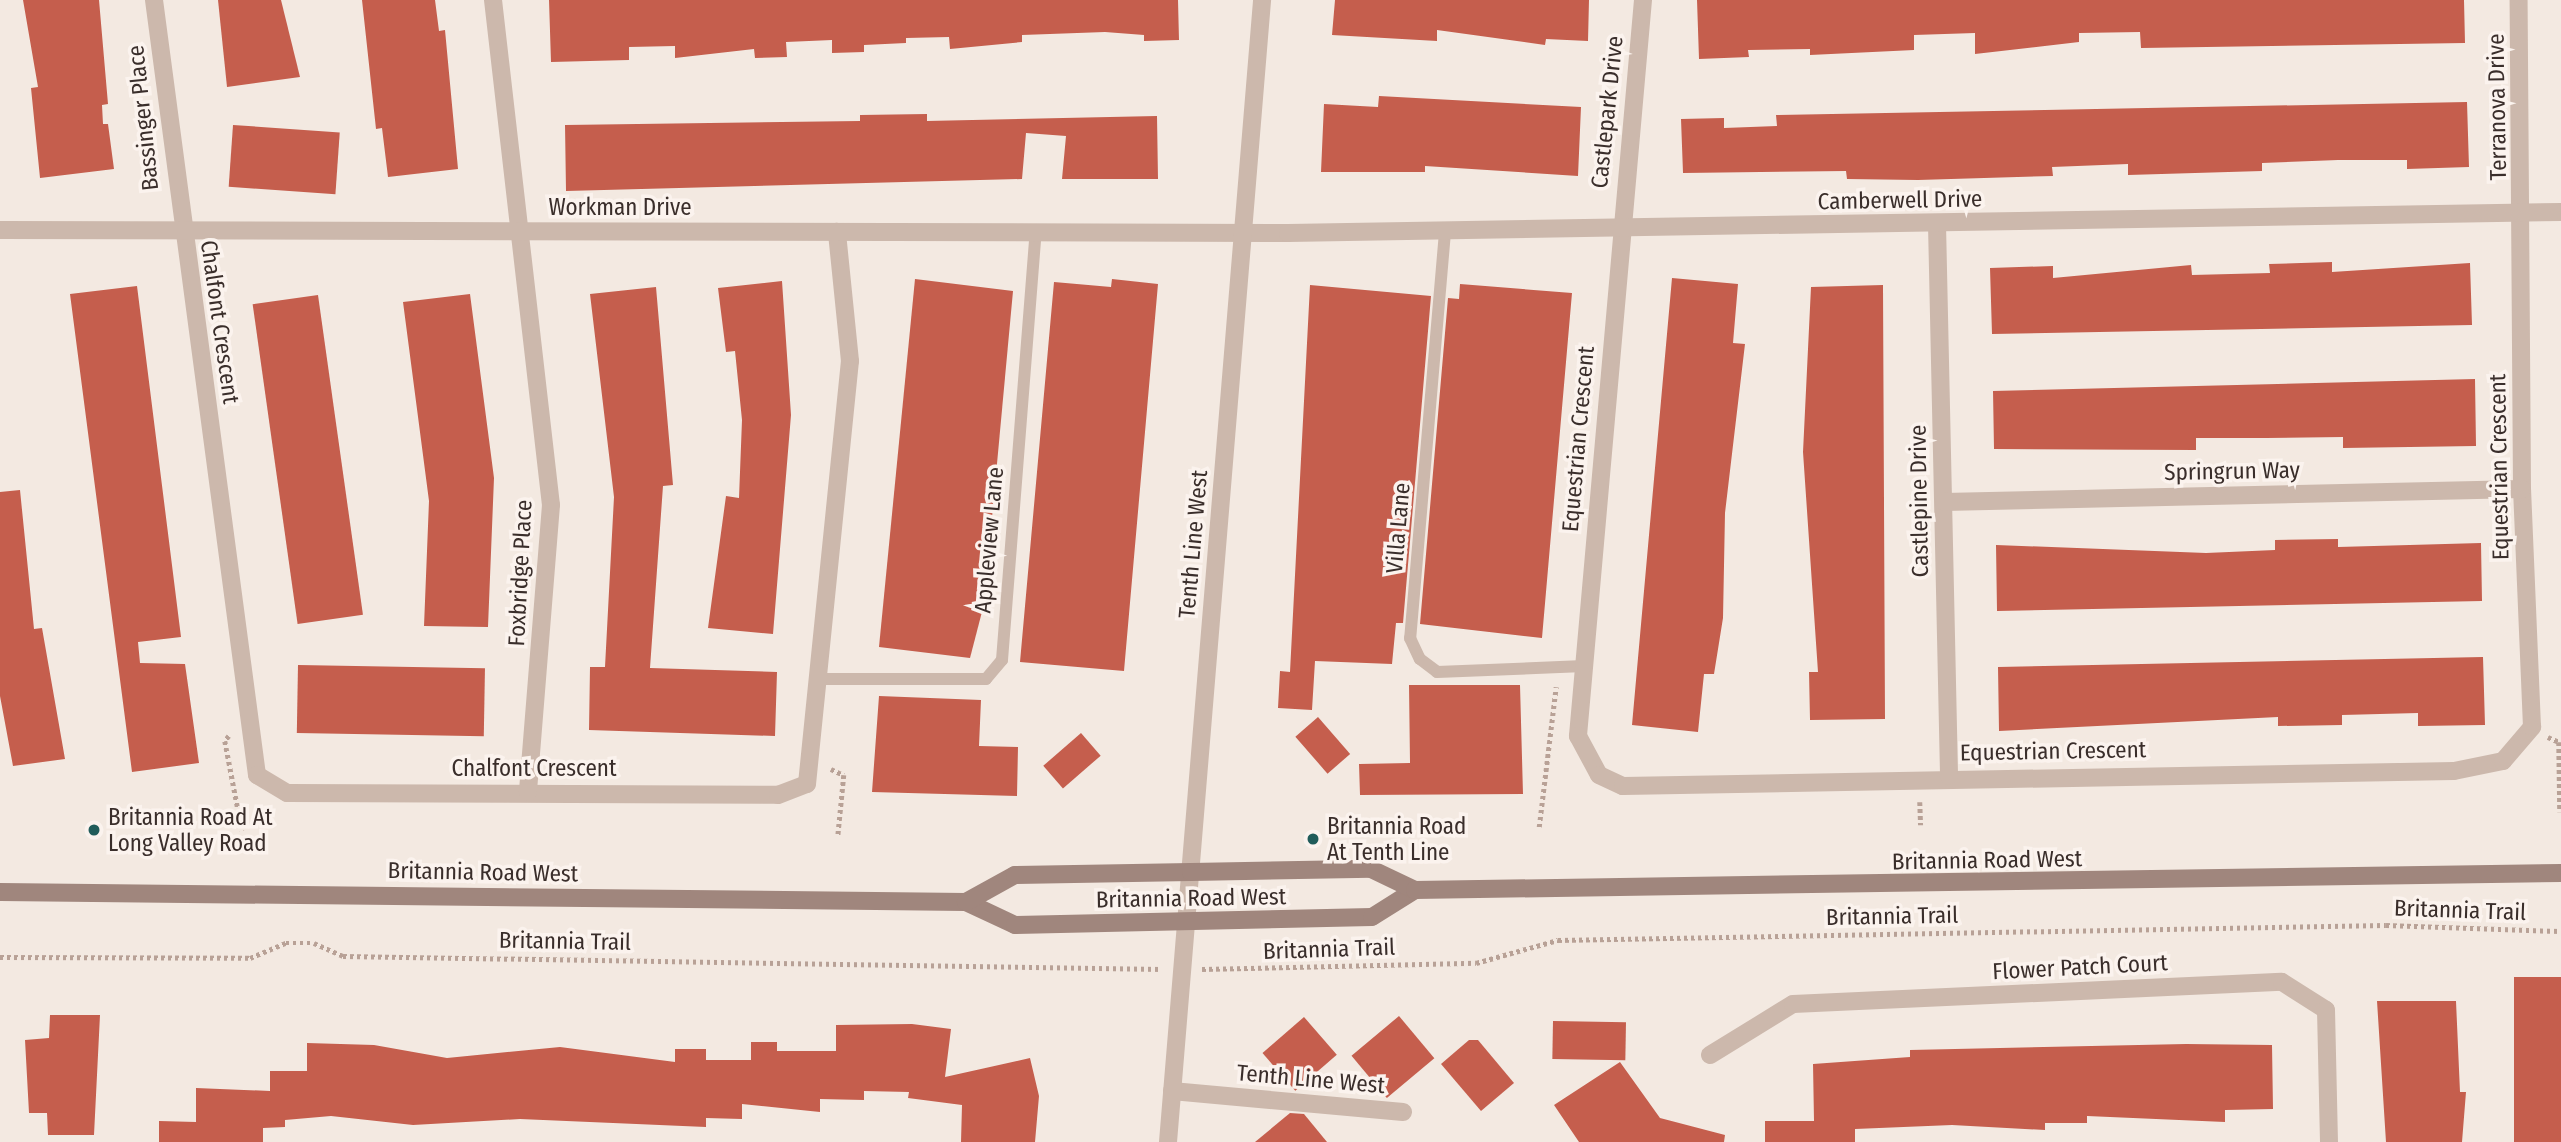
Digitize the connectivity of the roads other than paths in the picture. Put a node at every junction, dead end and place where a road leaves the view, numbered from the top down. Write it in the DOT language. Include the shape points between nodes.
graph roads {
  1 [pos="154,0"];
  2 [pos="493,0"];
  3 [pos="1262,0"];
  4 [pos="1643,0"];
  5 [pos="2519,0"];
  6 [pos="2561,212"];
  7 [pos="2524,213"];
  8 [pos="1937,224"];
  9 [pos="0,230"];
  10 [pos="182,230"];
  11 [pos="1620,230"];
  12 [pos="523,231"];
  13 [pos="837,232"];
  14 [pos="1036,232"];
  15 [pos="1445,232"];
  16 [pos="1241,233"];
  17 [pos="2522,489"];
  18 [pos="1944,502"];
  19 [pos="1584,666"];
  20 [pos="820,679"];
  21 [pos="1949,776"];
  22 [pos="528,792"];
  23 [pos="1191,872"];
  24 [pos="2561,873"];
  25 [pos="1415,890"];
  26 [pos="0,892"];
  27 [pos="966,902"];
  28 [pos="1188,924"];
  29 [pos="1710,1055"];
  30 [pos="1172,1091"];
  31 [pos="1403,1112"];
  32 [pos="1168,1142"];
  33 [pos="2329,1142"];
  1 -- 10 [label="street, Bassinger Place"];
  2 -- 12 [label="street, Foxbridge Place"];
  3 -- 16 [label="street, Tenth Line West"];
  4 -- 11 [label="street, Castlepark Drive"];
  5 -- 7 [label="street, Terranova Drive"];
  6 -- 7 [label="street, Camberwell Drive"];
  7 -- 8 [label="street, Camberwell Drive"];
  7 -- 17 [label="street, Equestrian Crescent"];
  8 -- 11 [label="street, Camberwell Drive"];
  8 -- 18 [label="street, Castlepine Drive"];
  9 -- 10 [label="street, Workman Drive"];
  10 -- 12 [label="street, Workman Drive"];
  10 -- 22 [label="street, Chalfont Crescent" via="257,775 287,793"];
  11 -- 15 [label="street, Camberwell Drive"];
  11 -- 19 [label="street, Equestrian Crescent"];
  12 -- 13 [label="street, Workman Drive"];
  12 -- 22 [label="street, Foxbridge Place" via="551,505"];
  13 -- 14 [label="street, Workman Drive"];
  13 -- 20 [label="street, Chalfont Crescent" via="849,361"];
  14 -- 16 [label="street, Workman Drive"];
  14 -- 20 [label="lane, Appleview Lane" via="1002,660 986,679"];
  15 -- 16 [label="street, Camberwell Drive"];
  15 -- 19 [label="lane, Villa Lane" via="1410,638 1419,659 1437,672"];
  16 -- 23 [label="street, Tenth Line West"];
  17 -- 18 [label="street, Springrun Way"];
  17 -- 21 [label="street, Equestrian Crescent" via="2532,727 2503,761 2454,771"];
  18 -- 21 [label="street, Castlepine Drive"];
  19 -- 21 [label="street, Equestrian Crescent" via="1578,736 1586,761 1623,786"];
  20 -- 22 [label="street, Chalfont Crescent" via="814,761 807,784 778,795"];
  23 -- 25 [label="main road, Britannia Road West" via="1371,869"];
  23 -- 27 [label="main road, Britannia Road West" via="1016,875"];
  23 -- 28 [label="street, Tenth Line West"];
  24 -- 25 [label="main road, Britannia Road West"];
  25 -- 28 [label="main road, Britannia Road West" via="1372,918"];
  26 -- 27 [label="main road, Britannia Road West"];
  27 -- 28 [label="main road, Britannia Road West" via="1015,925"];
  28 -- 30 [label="street, Tenth Line West"];
  29 -- 33 [label="street, Flower Patch Court" via="1793,1004 2282,982 2326,1010"];
  30 -- 31 [label="street, Tenth Line West"];
  30 -- 32 [label="street, Tenth Line West"];
}
